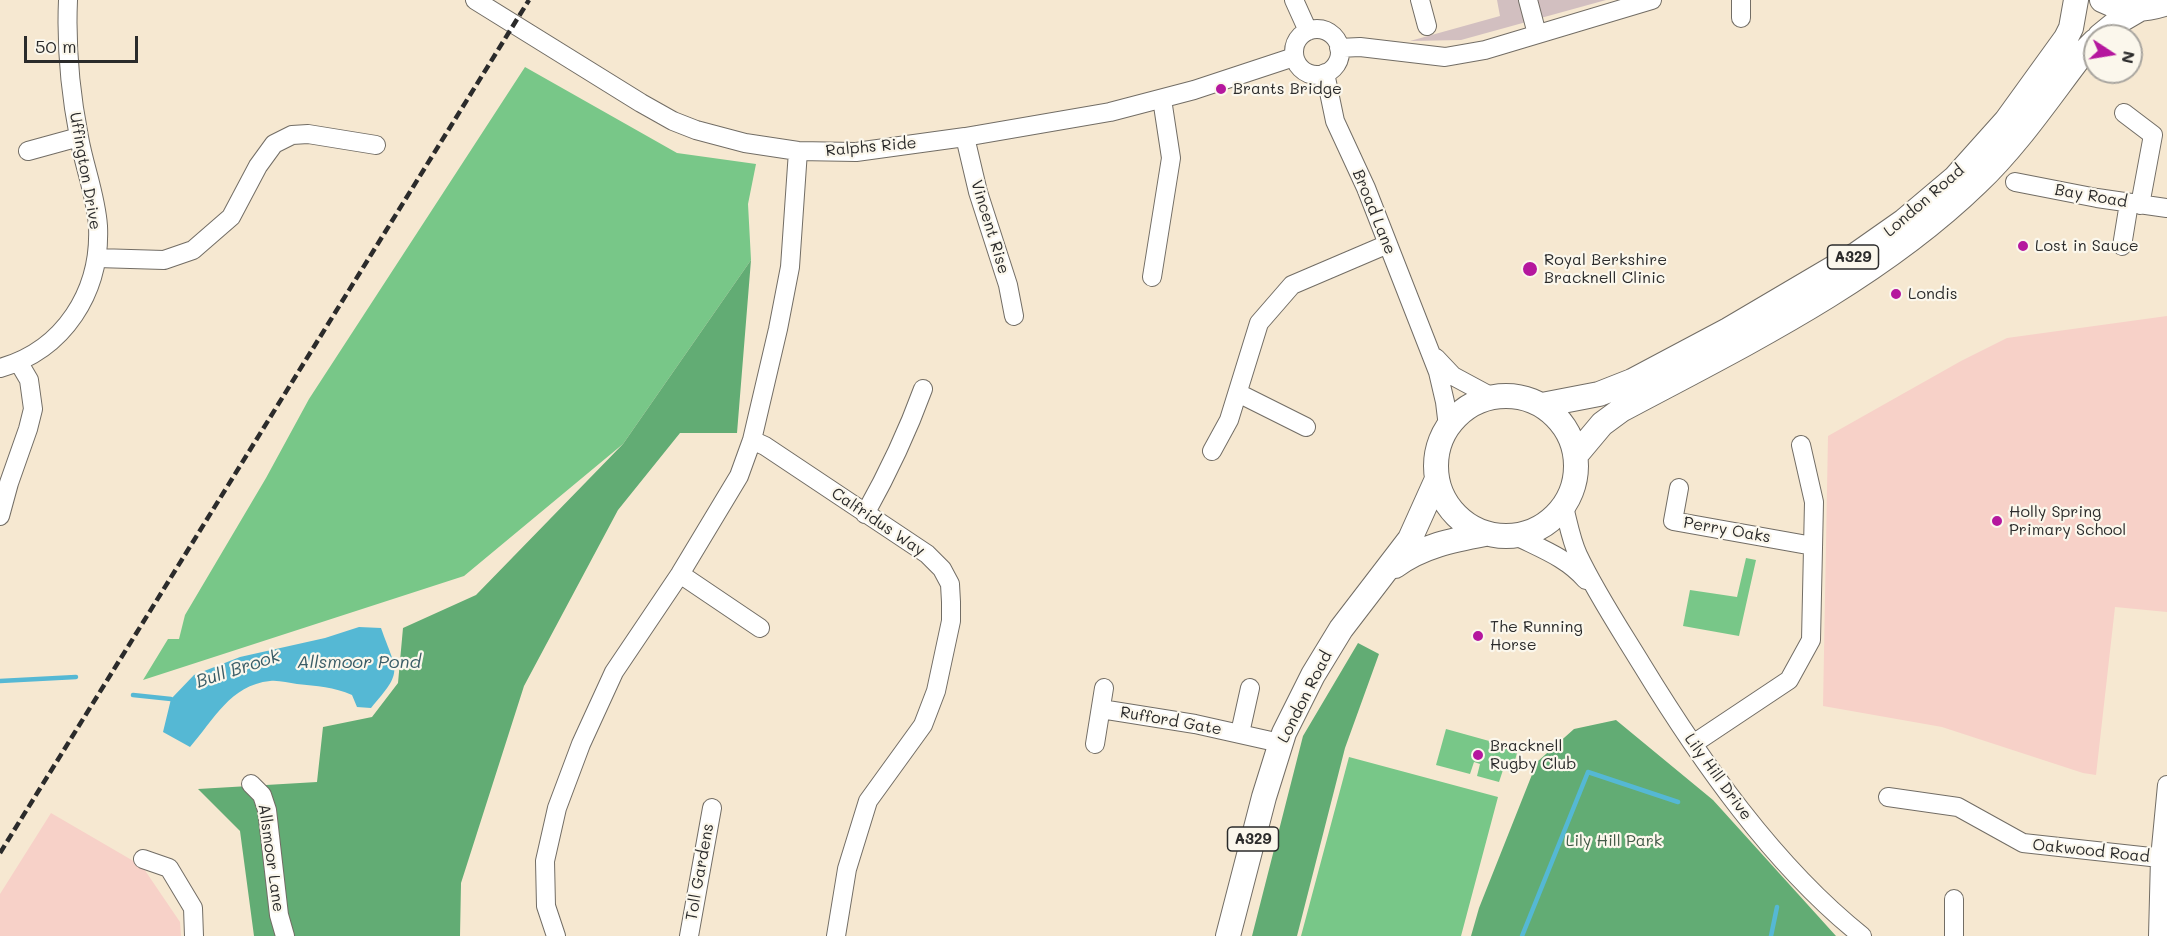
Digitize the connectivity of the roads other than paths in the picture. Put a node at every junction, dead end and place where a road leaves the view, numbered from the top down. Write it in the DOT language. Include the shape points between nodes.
graph roads {
  1 [pos="68,0"];
  2 [pos="475,0"];
  3 [pos="1294,0"];
  4 [pos="1420,0"];
  5 [pos="1528,0"];
  6 [pos="1652,0"];
  7 [pos="2076,0"];
  8 [pos="2102,0"];
  9 [pos="2167,3"];
  10 [pos="2140,9"];
  11 [pos="2115,24"];
  12 [pos="1427,26"];
  13 [pos="1308,31"];
  14 [pos="1537,34"];
  15 [pos="1339,48"];
  16 [pos="2083,53"];
  17 [pos="1294,57"];
  18 [pos="1325,73"];
  19 [pos="1162,99"];
  20 [pos="2124,113"];
  21 [pos="79,137"];
  22 [pos="965,137"];
  23 [pos="376,145"];
  24 [pos="28,151"];
  25 [pos="798,151"];
  26 [pos="2015,182"];
  27 [pos="2134,204"];
  28 [pos="2167,208"];
  29 [pos="1388,244"];
  30 [pos="2122,246"];
  31 [pos="97,258"];
  32 [pos="1152,277"];
  33 [pos="1014,316"];
  34 [pos="1429,350"];
  35 [pos="19,363"];
  36 [pos="0,368"];
  37 [pos="923,389"];
  38 [pos="1238,393"];
  39 [pos="1492,397"];
  40 [pos="1542,405"];
  41 [pos="1306,427"];
  42 [pos="1448,427"];
  43 [pos="752,440"];
  44 [pos="1800,445"];
  45 [pos="1212,451"];
  46 [pos="1576,455"];
  47 [pos="1437,478"];
  48 [pos="1679,488"];
  49 [pos="1564,507"];
  50 [pos="864,514"];
  51 [pos="0,516"];
  52 [pos="1485,534"];
  53 [pos="1516,536"];
  54 [pos="1813,546"];
  55 [pos="680,573"];
  56 [pos="1382,576"];
  57 [pos="1601,597"];
  58 [pos="760,628"];
  59 [pos="1104,688"];
  60 [pos="1250,688"];
  61 [pos="1101,709"];
  62 [pos="1240,733"];
  63 [pos="1280,743"];
  64 [pos="1095,744"];
  65 [pos="1693,744"];
  66 [pos="250,784"];
  67 [pos="2167,785"];
  68 [pos="1888,797"];
  69 [pos="712,808"];
  70 [pos="2160,858"];
  71 [pos="143,859"];
  72 [pos="1953,900"];
  73 [pos="194,936"];
  74 [pos="285,936"];
  75 [pos="556,936"];
  76 [pos="689,936"];
  77 [pos="836,936"];
  78 [pos="1228,936"];
  79 [pos="1862,936"];
  80 [pos="1954,936"];
  81 [pos="2158,936"];
  1 -- 21 [label="street, Uffington Drive" via="69,75"];
  2 -- 25 [label="street, Ralphs Ride" via="674,121 745,143"];
  3 -- 13 [label="street"];
  4 -- 12 [label="street"];
  5 -- 14 [label="street"];
  6 -- 14 [label="street"];
  7 -- 40 [label="main road, London Road / A329" via="2066,38 2006,121 1954,178 1904,222 1803,287 1632,381 1599,394"];
  8 -- 10 [label="main road"];
  9 -- 10 [label="main road"];
  10 -- 11 [label="main road"];
  13 -- 15 [label="street" via="1328,32"];
  13 -- 17 [label="street" via="1295,44"];
  14 -- 15 [label="street" via="1445,57"];
  15 -- 18 [label="street" via="1337,63"];
  16 -- 46 [label="main road, London Road / A329" via="2010,149 1933,223 1813,304 1622,410 1602,424"];
  17 -- 18 [label="street" via="1309,74"];
  17 -- 19 [label="street, Ralphs Ride"];
  18 -- 29 [label="street, Broad Lane" via="1335,121"];
  19 -- 22 [label="street, Ralphs Ride"];
  19 -- 32 [label="street" via="1171,158"];
  20 -- 27 [label="street" via="2153,135"];
  21 -- 24 [label="street"];
  21 -- 31 [label="street, Uffington Drive" via="96,211"];
  22 -- 25 [label="street, Ralphs Ride" via="856,152"];
  22 -- 33 [label="street, Vincent Rise"];
  23 -- 31 [label="street" via="292,135 274,144 231,217 193,250 164,260"];
  25 -- 43 [label="street" via="790,267"];
  26 -- 27 [label="street, Bay Road"];
  27 -- 28 [label="street, Bay Road"];
  27 -- 30 [label="street"];
  29 -- 34 [label="street, Broad Lane"];
  29 -- 38 [label="street" via="1292,285 1258,323"];
  31 -- 35 [label="street, Uffington Drive" via="88,289 71,321 45,348"];
  34 -- 39 [label="street, Broad Lane" via="1453,376"];
  34 -- 42 [label="street, Broad Lane" via="1442,386"];
  35 -- 36 [label="street, Uffington Drive"];
  35 -- 51 [label="street" via="29,380 33,409"];
  37 -- 50 [label="street" via="907,434"];
  38 -- 41 [label="street"];
  38 -- 45 [label="street"];
  39 -- 40 [label="main road, A329" via="1515,396"];
  39 -- 42 [label="main road, A329" via="1472,404"];
  40 -- 46 [label="main road, A329" via="1563,424"];
  42 -- 47 [label="main road, A329"];
  43 -- 50 [label="street, Calfridus Way"];
  43 -- 55 [label="street" via="739,476"];
  44 -- 54 [label="street" via="1814,502"];
  46 -- 49 [label="main road, A329" via="1572,491"];
  47 -- 52 [label="main road, A329" via="1452,513 1465,525"];
  47 -- 56 [label="main road, London Road / A329" via="1410,539"];
  48 -- 54 [label="street, Perry Oaks" via="1673,521"];
  49 -- 53 [label="main road, A329" via="1540,528"];
  49 -- 57 [label="street, Lily Hill Drive" via="1577,553"];
  50 -- 77 [label="street, Calfridus Way" via="927,554 942,569 950,584 951,621 936,691 923,725 868,801 847,868"];
  52 -- 53 [label="main road, A329"];
  52 -- 56 [label="main road, London Road / A329" via="1427,548"];
  53 -- 57 [label="street, Lily Hill Drive" via="1570,564"];
  54 -- 65 [label="street" via="1811,640 1789,680"];
  55 -- 58 [label="street"];
  55 -- 75 [label="street" via="614,672 557,808 545,861 546,906"];
  56 -- 63 [label="main road, London Road / A329" via="1332,643"];
  57 -- 65 [label="street, Lily Hill Drive"];
  59 -- 61 [label="street, Rufford Gate"];
  60 -- 62 [label="street, Rufford Gate"];
  61 -- 62 [label="street, Rufford Gate"];
  61 -- 64 [label="street, Rufford Gate"];
  62 -- 63 [label="street, Rufford Gate"];
  63 -- 78 [label="main road, London Road / A329"];
  65 -- 79 [label="street, Lily Hill Drive" via="1793,872"];
  66 -- 74 [label="street, Allsmoor Lane" via="262,795 267,810"];
  67 -- 70 [label="street"];
  68 -- 70 [label="street, Oakwood Road" via="1958,807 2023,843"];
  69 -- 76 [label="street, Toll Gardens"];
  70 -- 81 [label="street"];
  71 -- 73 [label="street" via="169,868 193,908"];
  72 -- 80 [label="street"];
}
